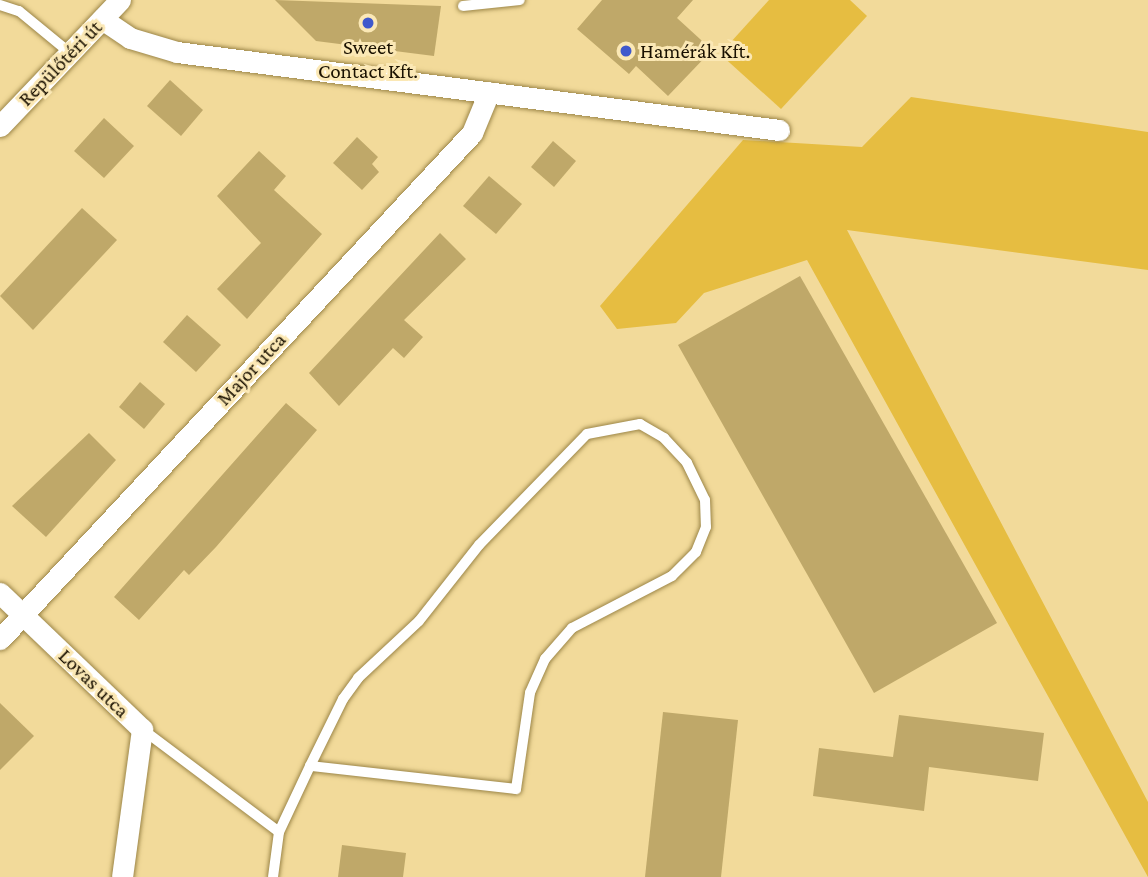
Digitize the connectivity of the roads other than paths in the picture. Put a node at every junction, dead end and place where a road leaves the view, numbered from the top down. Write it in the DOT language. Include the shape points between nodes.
graph roads {
  1 [pos="120,0"];
  2 [pos="520,0"];
  3 [pos="0,5"];
  4 [pos="463,6"];
  5 [pos="102,19"];
  6 [pos="70,53"];
  7 [pos="489,92"];
  8 [pos="0,126"];
  9 [pos="779,130"];
  10 [pos="0,593"];
  11 [pos="22,614"];
  12 [pos="0,639"];
  13 [pos="142,729"];
  14 [pos="310,766"];
  15 [pos="279,832"];
  16 [pos="122,877"];
  17 [pos="273,877"];
  1 -- 5 [label="street, Repülőtéri út"];
  2 -- 4 [label="lane"];
  3 -- 6 [label="lane" via="19,11"];
  5 -- 6 [label="street, Repülőtéri út"];
  5 -- 7 [label="street" via="130,38 177,52"];
  6 -- 8 [label="street, Repülőtéri út"];
  7 -- 9 [label="street"];
  7 -- 11 [label="street, Major utca" via="472,133"];
  10 -- 11 [label="street, Lovas utca"];
  11 -- 12 [label="street, Major utca"];
  11 -- 13 [label="street, Lovas utca"];
  13 -- 15 [label="lane"];
  13 -- 16 [label="street, Lovas utca"];
  14 -- 14 [label="lane" via="358,678 419,621 478,545 587,434 640,424 664,438 687,463 705,500 706,527 695,552 672,576 572,628 545,659 530,693 516,789"];
  14 -- 15 [label="lane"];
  15 -- 17 [label="lane"];
}
